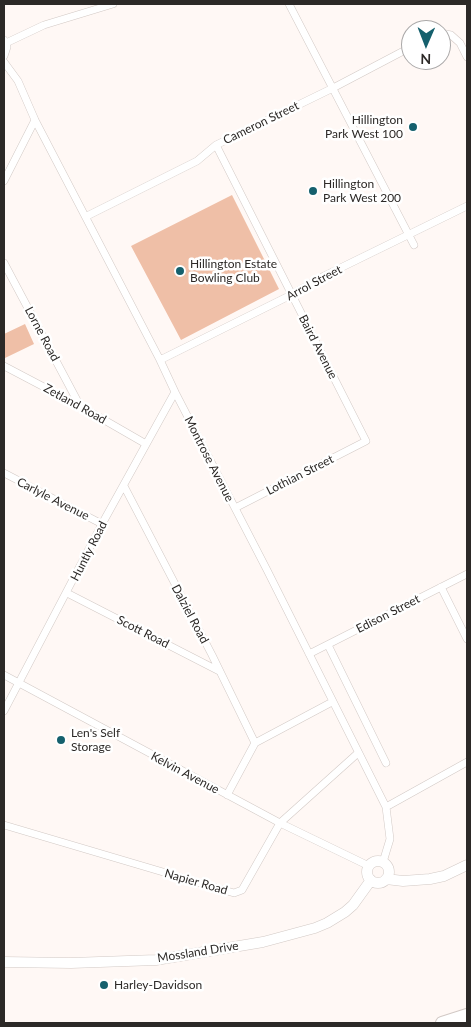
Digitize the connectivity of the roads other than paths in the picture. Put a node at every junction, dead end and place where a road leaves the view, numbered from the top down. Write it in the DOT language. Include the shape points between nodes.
graph roads {
  1 [pos="113,4"];
  2 [pos="290,4"];
  3 [pos="451,35"];
  4 [pos="5,42"];
  5 [pos="401,52"];
  6 [pos="4,56"];
  7 [pos="467,57"];
  8 [pos="4,62"];
  9 [pos="333,88"];
  10 [pos="35,120"];
  11 [pos="216,145"];
  12 [pos="4,181"];
  13 [pos="467,206"];
  14 [pos="86,216"];
  15 [pos="408,234"];
  16 [pos="414,246"];
  17 [pos="4,263"];
  18 [pos="292,295"];
  19 [pos="160,360"];
  20 [pos="4,366"];
  21 [pos="175,392"];
  22 [pos="80,406"];
  23 [pos="366,441"];
  24 [pos="146,444"];
  25 [pos="4,473"];
  26 [pos="124,486"];
  27 [pos="235,508"];
  28 [pos="102,524"];
  29 [pos="467,574"];
  30 [pos="442,587"];
  31 [pos="67,593"];
  32 [pos="467,639"];
  33 [pos="328,645"];
  34 [pos="309,654"];
  35 [pos="219,671"];
  36 [pos="4,675"];
  37 [pos="18,683"];
  38 [pos="332,702"];
  39 [pos="4,711"];
  40 [pos="255,744"];
  41 [pos="358,753"];
  42 [pos="467,762"];
  43 [pos="386,763"];
  44 [pos="227,795"];
  45 [pos="386,807"];
  46 [pos="280,823"];
  47 [pos="4,825"];
  48 [pos="383,862"];
  49 [pos="467,865"];
  50 [pos="369,866"];
  51 [pos="386,879"];
  52 [pos="371,880"];
  53 [pos="4,962"];
  54 [pos="467,1015"];
  55 [pos="467,1022"];
  56 [pos="442,1023"];
  57 [pos="463,1023"];
  1 -- 4 [label="street" via="44,25"];
  2 -- 9 [label="street"];
  3 -- 7 [label="street" via="460,43"];
  4 -- 6 [label="street"];
  5 -- 9 [label="street, Cameron Street"];
  8 -- 10 [label="street, Montrose Avenue" via="18,81"];
  9 -- 11 [label="street, Cameron Street"];
  9 -- 15 [label="street"];
  10 -- 12 [label="street"];
  10 -- 14 [label="street, Montrose Avenue"];
  11 -- 14 [label="street, Cameron Street" via="197,161"];
  11 -- 18 [label="street, Baird Avenue"];
  13 -- 15 [label="street, Arrol Street"];
  14 -- 19 [label="street, Montrose Avenue"];
  15 -- 16 [label="street"];
  15 -- 18 [label="street, Arrol Street"];
  17 -- 22 [label="street, Lorne Road"];
  18 -- 19 [label="street, Arrol Street"];
  18 -- 23 [label="street, Baird Avenue"];
  19 -- 21 [label="street, Montrose Avenue"];
  20 -- 22 [label="street, Zetland Road"];
  21 -- 24 [label="street, Huntly Road"];
  21 -- 27 [label="street, Montrose Avenue"];
  22 -- 24 [label="street, Zetland Road"];
  23 -- 27 [label="street, Lothian Street"];
  24 -- 26 [label="street, Huntly Road"];
  25 -- 28 [label="street, Carlyle Avenue"];
  26 -- 28 [label="street, Huntly Road"];
  26 -- 35 [label="street, Dalziel Road"];
  27 -- 34 [label="street, Montrose Avenue"];
  28 -- 31 [label="street, Huntly Road"];
  29 -- 30 [label="street, Edison Street"];
  30 -- 32 [label="street"];
  30 -- 33 [label="street, Edison Street"];
  31 -- 35 [label="street, Scott Road"];
  31 -- 37 [label="street, Huntly Road"];
  33 -- 34 [label="street, Edison Street"];
  33 -- 43 [label="street"];
  34 -- 38 [label="street, Montrose Avenue"];
  35 -- 40 [label="street, Dalziel Road"];
  36 -- 37 [label="street, Kelvin Avenue"];
  37 -- 39 [label="street, Huntly Road"];
  37 -- 44 [label="street, Kelvin Avenue"];
  38 -- 40 [label="street"];
  38 -- 41 [label="street, Montrose Avenue"];
  40 -- 44 [label="street"];
  41 -- 45 [label="street, Montrose Avenue"];
  41 -- 46 [label="street, Napier Road"];
  42 -- 45 [label="street"];
  44 -- 46 [label="street, Kelvin Avenue"];
  45 -- 48 [label="street, Montrose Avenue" via="390,839"];
  46 -- 47 [label="street, Napier Road" via="242,890 234,893"];
  46 -- 50 [label="street, Kelvin Avenue"];
  48 -- 50 [label="street" via="377,861"];
  48 -- 51 [label="street" via="388,867"];
  49 -- 51 [label="street" via="430,880"];
  50 -- 52 [label="street"];
  51 -- 52 [label="street" via="378,883"];
  52 -- 53 [label="street, Mossland Drive" via="353,905 327,923 263,942 156,960"];
  54 -- 56 [label="highway"];
  55 -- 57 [label="highway"];
}
